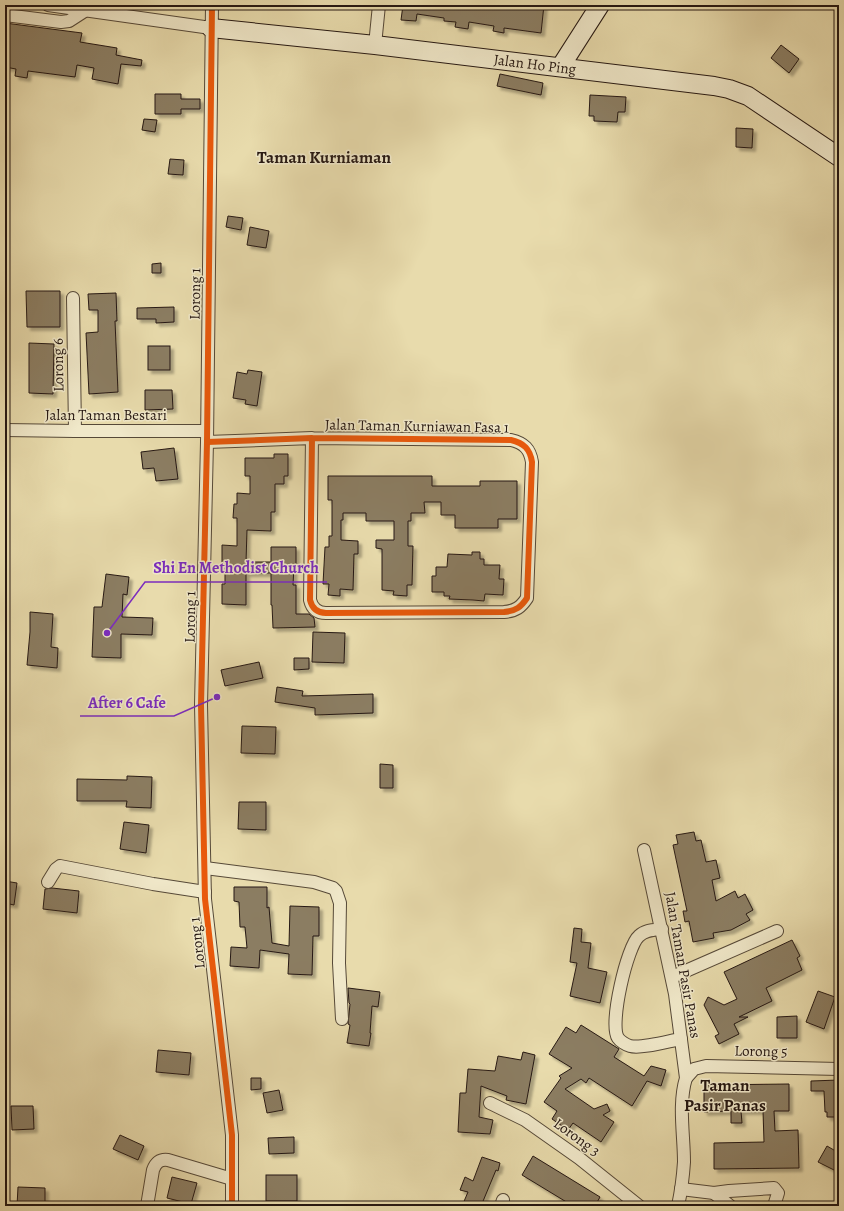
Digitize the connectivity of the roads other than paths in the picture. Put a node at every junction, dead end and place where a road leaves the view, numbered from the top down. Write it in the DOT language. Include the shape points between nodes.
graph roads {
  1 [pos="48,5"];
  2 [pos="212,5"];
  3 [pos="379,5"];
  4 [pos="600,5"];
  5 [pos="86,10"];
  6 [pos="5,15"];
  7 [pos="211,28"];
  8 [pos="375,45"];
  9 [pos="561,66"];
  10 [pos="839,156"];
  11 [pos="73,298"];
  12 [pos="5,430"];
  13 [pos="75,431"];
  14 [pos="207,436"];
  15 [pos="312,438"];
  16 [pos="644,850"];
  17 [pos="205,868"];
  18 [pos="48,882"];
  19 [pos="205,892"];
  20 [pos="662,929"];
  21 [pos="776,931"];
  22 [pos="672,977"];
  23 [pos="342,1019"];
  24 [pos="681,1039"];
  25 [pos="839,1069"];
  26 [pos="686,1078"];
  27 [pos="490,1103"];
  28 [pos="232,1179"];
  29 [pos="681,1189"];
  30 [pos="714,1193"];
  31 [pos="147,1206"];
  32 [pos="232,1206"];
  33 [pos="639,1206"];
  34 [pos="678,1206"];
  35 [pos="730,1206"];
  36 [pos="774,1206"];
  1 -- 5 [label="street"];
  2 -- 7 [label="street, Lorong 1"];
  3 -- 8 [label="street"];
  4 -- 9 [label="street"];
  5 -- 6 [label="street" via="69,21 61,22"];
  5 -- 7 [label="street"];
  7 -- 8 [label="street, Jalan Ho Ping"];
  7 -- 14 [label="street, Lorong 1"];
  8 -- 9 [label="street, Jalan Ho Ping"];
  9 -- 10 [label="street, Jalan Ho Ping" via="729,89 763,105"];
  11 -- 13 [label="street, Lorong 6"];
  12 -- 13 [label="street, Jalan Taman Bestari"];
  13 -- 14 [label="street, Jalan Taman Bestari"];
  14 -- 15 [label="street, Jalan Taman Kurniawan Fasa 1"];
  14 -- 17 [label="street, Lorong 1" via="201,705"];
  15 -- 15 [label="street, Jalan Taman Kurniawan Fasa 1" via="511,440 524,444 532,462 527,598 523,604 518,609 504,612 326,613 313,608 310,600"];
  16 -- 20 [label="street, Jalan Taman Pasir Panas"];
  17 -- 19 [label="street, Lorong 1"];
  17 -- 23 [label="street" via="314,882 336,891 340,903 339,963"];
  18 -- 19 [label="street" via="60,866"];
  19 -- 28 [label="street, Lorong 1" via="232,1134"];
  20 -- 22 [label="street, Jalan Taman Pasir Panas"];
  20 -- 24 [label="street" via="642,933 632,944 615,1014 615,1028 618,1038 631,1046 640,1047"];
  21 -- 22 [label="street"];
  22 -- 24 [label="street, Jalan Taman Pasir Panas"];
  24 -- 26 [label="street, Jalan Taman Pasir Panas"];
  25 -- 26 [label="street, Lorong 5" via="706,1066 694,1069"];
  26 -- 29 [label="street, Jalan Taman Pasir Panas" via="682,1109 684,1163"];
  27 -- 33 [label="street, Lorong 3" via="525,1120 580,1158"];
  28 -- 31 [label="street" via="163,1160 155,1165 153,1170"];
  28 -- 32 [label="street, Lorong 1"];
  29 -- 30 [label="street"];
  29 -- 34 [label="street, Jalan Taman Pasir Panas"];
  30 -- 35 [label="street"];
  30 -- 36 [label="street" via="774,1188 778,1193"];
}
